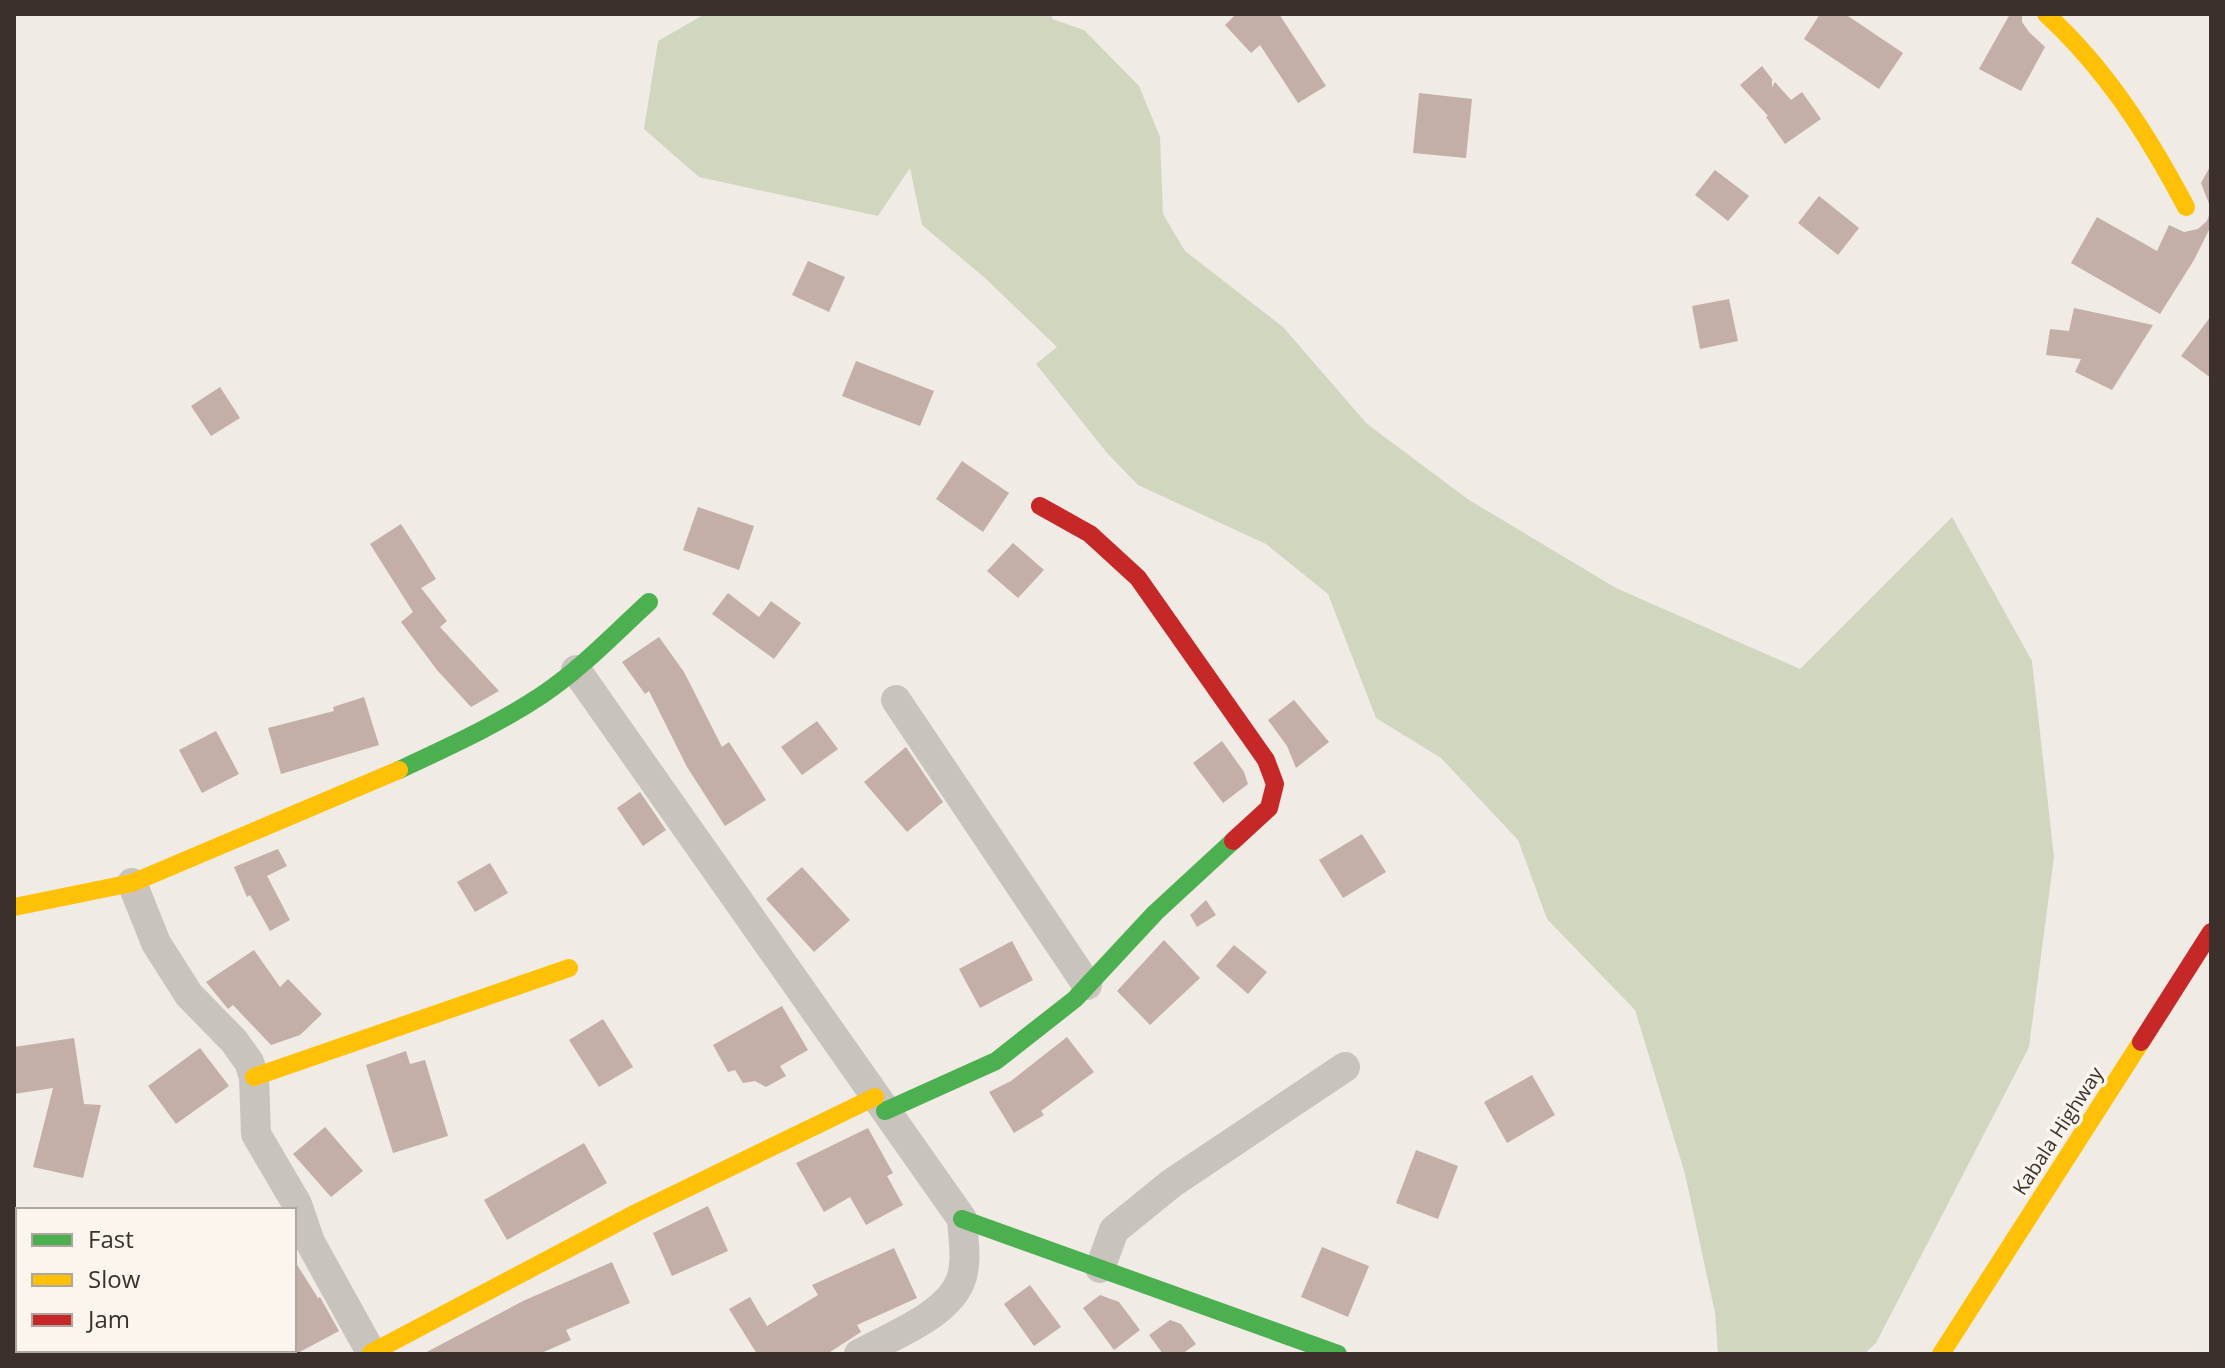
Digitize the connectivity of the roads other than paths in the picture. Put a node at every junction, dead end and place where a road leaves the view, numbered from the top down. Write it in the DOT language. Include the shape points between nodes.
graph roads {
  1 [pos="2046,14"];
  2 [pos="2186,207"];
  3 [pos="1040,506"];
  4 [pos="649,602"];
  5 [pos="576,670"];
  6 [pos="896,700"];
  7 [pos="132,883"];
  8 [pos="14,907"];
  9 [pos="2211,932"];
  10 [pos="569,968"];
  11 [pos="1087,985"];
  12 [pos="1345,1067"];
  13 [pos="254,1077"];
  14 [pos="880,1104"];
  15 [pos="962,1219"];
  16 [pos="1100,1268"];
  17 [pos="371,1353"];
  18 [pos="859,1354"];
  19 [pos="1338,1354"];
  20 [pos="1941,1354"];
  1 -- 2 [label="street" via="2122,98"];
  3 -- 11 [label="street" via="1090,534 1138,578 1266,760 1275,784 1269,808 1155,913"];
  4 -- 5 [label="street"];
  5 -- 7 [label="street" via="466,739"];
  5 -- 14 [label="street"];
  6 -- 11 [label="street"];
  7 -- 8 [label="street"];
  7 -- 13 [label="street" via="162,952 189,995 234,1041"];
  9 -- 20 [label="street, Kabala Highway"];
  10 -- 13 [label="street"];
  11 -- 14 [label="street" via="996,1061"];
  12 -- 16 [label="street" via="1172,1183 1114,1230"];
  13 -- 17 [label="street" via="256,1134"];
  14 -- 15 [label="street"];
  14 -- 17 [label="street" via="636,1213"];
  15 -- 16 [label="street"];
  15 -- 18 [label="street" via="961,1281 941,1308"];
  16 -- 19 [label="street"];
}
